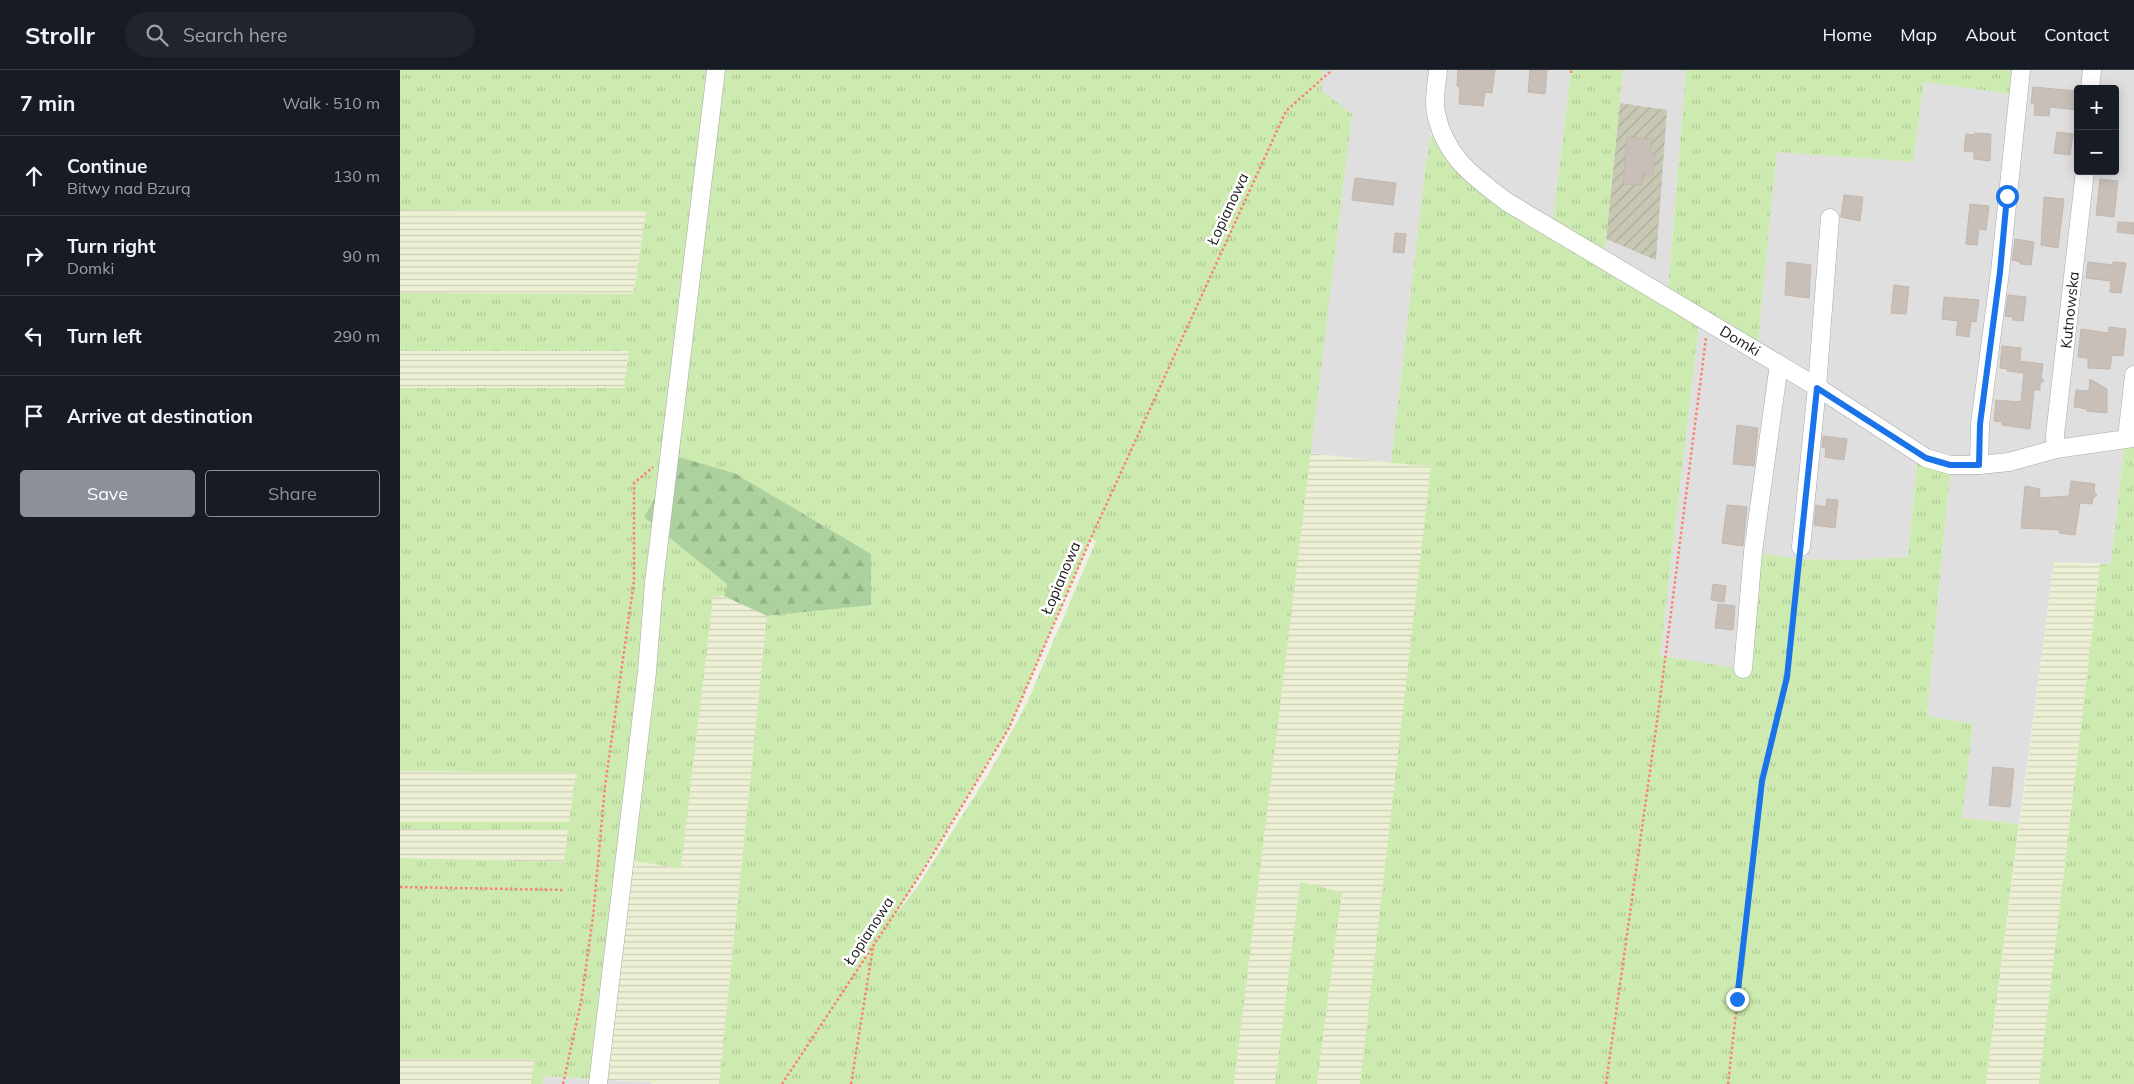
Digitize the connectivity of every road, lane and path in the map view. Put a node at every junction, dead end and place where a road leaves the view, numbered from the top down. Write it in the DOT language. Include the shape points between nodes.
graph roads {
  1 [pos="716,70"];
  2 [pos="1332,70"];
  3 [pos="1438,70"];
  4 [pos="2021,70"];
  5 [pos="2092,70"];
  6 [pos="2090,85"];
  7 [pos="2085,175"];
  8 [pos="1830,218"];
  9 [pos="1708,322"];
  10 [pos="1779,364"];
  11 [pos="2134,375"];
  12 [pos="1817,388"];
  13 [pos="2130,438"];
  14 [pos="2056,449"];
  15 [pos="670,452"];
  16 [pos="1979,465"];
  17 [pos="1801,547"];
  18 [pos="1743,669"];
  19 [pos="400,887"];
  20 [pos="565,890"];
  21 [pos="873,946"];
  22 [pos="562,1084"];
  23 [pos="598,1084"];
  24 [pos="782,1084"];
  25 [pos="851,1084"];
  26 [pos="1606,1084"];
  27 [pos="1728,1084"];
  1 -- 15 [label="street"];
  2 -- 21 [label="path, Łopianowa" via="1286,111 1091,538 1009,728 924,869"];
  3 -- 9 [label="street, Domki" via="1436,112 1450,152 1476,179 1507,202"];
  4 -- 16 [label="street" via="1980,424"];
  5 -- 6 [label="street"];
  7 -- 14 [label="street, Kutnowska"];
  8 -- 12 [label="street"];
  9 -- 10 [label="street, Domki"];
  9 -- 26 [label="path"];
  10 -- 12 [label="street, Domki"];
  10 -- 18 [label="street" via="1753,552"];
  11 -- 13 [label="street"];
  12 -- 16 [label="street, Domki" via="1926,458 1950,465"];
  12 -- 17 [label="street"];
  13 -- 14 [label="street, Domki"];
  14 -- 16 [label="street, Domki" via="2009,462"];
  15 -- 22 [label="path" via="634,483 634,580 605,786 593,917 581,1002"];
  15 -- 23 [label="street"];
  17 -- 27 [label="path" via="1787,677 1762,781"];
  19 -- 20 [label="path"];
  21 -- 24 [label="path, Łopianowa"];
  21 -- 25 [label="path"];
}
